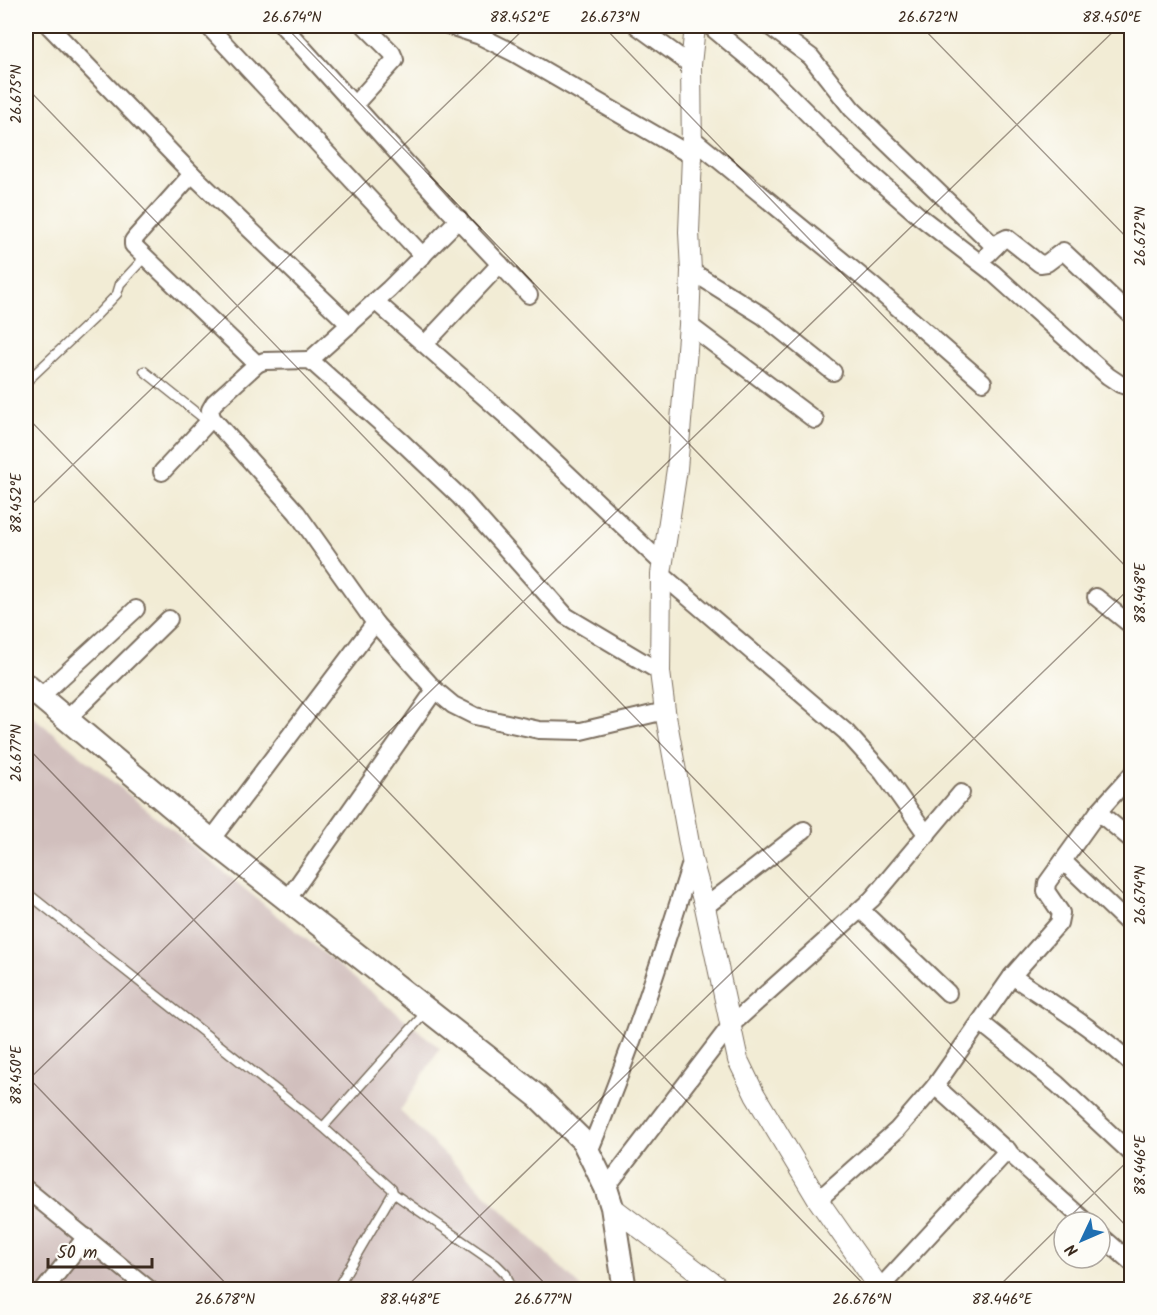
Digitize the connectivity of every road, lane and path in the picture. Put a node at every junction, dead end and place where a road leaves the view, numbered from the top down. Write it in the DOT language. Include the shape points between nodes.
graph roads {
  1 [pos="49,26"];
  2 [pos="208,26"];
  3 [pos="283,26"];
  4 [pos="365,26"];
  5 [pos="450,26"];
  6 [pos="637,26"];
  7 [pos="695,26"];
  8 [pos="711,26"];
  9 [pos="769,26"];
  10 [pos="691,65"];
  11 [pos="355,104"];
  12 [pos="692,147"];
  13 [pos="192,174"];
  14 [pos="459,219"];
  15 [pos="995,247"];
  16 [pos="423,256"];
  17 [pos="145,257"];
  18 [pos="500,264"];
  19 [pos="979,264"];
  20 [pos="691,271"];
  21 [pos="529,295"];
  22 [pos="375,301"];
  23 [pos="1131,316"];
  24 [pos="350,325"];
  25 [pos="689,325"];
  26 [pos="425,344"];
  27 [pos="310,360"];
  28 [pos="257,364"];
  29 [pos="144,371"];
  30 [pos="833,372"];
  31 [pos="26,382"];
  32 [pos="983,382"];
  33 [pos="1131,388"];
  34 [pos="210,420"];
  35 [pos="814,420"];
  36 [pos="162,472"];
  37 [pos="662,569"];
  38 [pos="1096,597"];
  39 [pos="136,609"];
  40 [pos="169,619"];
  41 [pos="375,623"];
  42 [pos="1131,627"];
  43 [pos="660,672"];
  44 [pos="435,690"];
  45 [pos="33,691"];
  46 [pos="665,711"];
  47 [pos="67,719"];
  48 [pos="1131,774"];
  49 [pos="961,793"];
  50 [pos="1098,812"];
  51 [pos="804,830"];
  52 [pos="927,835"];
  53 [pos="211,840"];
  54 [pos="1131,840"];
  55 [pos="692,860"];
  56 [pos="1063,861"];
  57 [pos="26,892"];
  58 [pos="287,900"];
  59 [pos="705,907"];
  60 [pos="861,910"];
  61 [pos="1131,927"];
  62 [pos="1012,976"];
  63 [pos="948,993"];
  64 [pos="428,1011"];
  65 [pos="980,1023"];
  66 [pos="730,1026"];
  67 [pos="1131,1064"];
  68 [pos="935,1086"];
  69 [pos="323,1126"];
  70 [pos="1008,1150"];
  71 [pos="590,1152"];
  72 [pos="1131,1154"];
  73 [pos="26,1189"];
  74 [pos="393,1193"];
  75 [pos="609,1198"];
  76 [pos="818,1200"];
  77 [pos="1073,1210"];
  78 [pos="86,1237"];
  79 [pos="1112,1245"];
  80 [pos="1131,1263"];
  81 [pos="881,1289"];
  82 [pos="44,1290"];
  83 [pos="150,1290"];
  84 [pos="336,1290"];
  85 [pos="512,1290"];
  86 [pos="625,1290"];
  87 [pos="722,1290"];
  1 -- 13 [label="street"];
  2 -- 16 [label="street"];
  3 -- 11 [label="street"];
  4 -- 11 [label="street" via="395,60"];
  5 -- 12 [label="street" via="480,36"];
  6 -- 10 [label="street"];
  7 -- 10 [label="street"];
  8 -- 19 [label="street" via="769,75 866,170"];
  9 -- 15 [label="street" via="811,57 860,117"];
  10 -- 12 [label="street"];
  11 -- 14 [label="street"];
  12 -- 20 [label="street"];
  12 -- 32 [label="street" via="873,286"];
  13 -- 17 [label="street" via="133,241"];
  13 -- 24 [label="street"];
  14 -- 16 [label="street"];
  14 -- 18 [label="street"];
  15 -- 19 [label="street"];
  15 -- 23 [label="street" via="1007,238 1040,264 1063,251"];
  16 -- 22 [label="street"];
  17 -- 28 [label="street"];
  17 -- 31 [label="lane" via="120,284 117,294"];
  18 -- 21 [label="street"];
  18 -- 26 [label="street"];
  19 -- 33 [label="street" via="1108,376"];
  20 -- 25 [label="street"];
  20 -- 30 [label="street" via="763,316"];
  22 -- 24 [label="street"];
  22 -- 26 [label="street"];
  24 -- 27 [label="street"];
  25 -- 35 [label="street"];
  25 -- 37 [label="street" via="677,469"];
  26 -- 37 [label="street" via="513,422"];
  27 -- 28 [label="street"];
  27 -- 43 [label="street" via="459,497 566,616"];
  28 -- 34 [label="street" via="214,403"];
  29 -- 34 [label="lane"];
  34 -- 36 [label="street"];
  34 -- 41 [label="street" via="297,513"];
  37 -- 43 [label="street"];
  37 -- 52 [label="street" via="846,732 883,773"];
  38 -- 42 [label="street"];
  39 -- 45 [label="street"];
  40 -- 47 [label="street"];
  41 -- 44 [label="street"];
  41 -- 53 [label="street"];
  43 -- 46 [label="street"];
  44 -- 46 [label="street" via="475,716 539,730 581,731"];
  44 -- 58 [label="street"];
  45 -- 47 [label="main road"];
  46 -- 55 [label="street"];
  47 -- 53 [label="main road"];
  48 -- 50 [label="street"];
  49 -- 52 [label="street"];
  50 -- 54 [label="street"];
  50 -- 56 [label="street"];
  51 -- 59 [label="street"];
  52 -- 60 [label="street"];
  53 -- 58 [label="main road"];
  55 -- 59 [label="street"];
  55 -- 71 [label="street" via="644,1010"];
  56 -- 61 [label="street"];
  56 -- 62 [label="street" via="1046,887 1061,919"];
  57 -- 69 [label="lane"];
  58 -- 64 [label="main road"];
  59 -- 66 [label="street"];
  60 -- 63 [label="street"];
  60 -- 66 [label="street"];
  62 -- 65 [label="street"];
  62 -- 67 [label="street" via="1106,1040"];
  64 -- 69 [label="lane"];
  64 -- 71 [label="main road" via="537,1096"];
  65 -- 68 [label="street"];
  65 -- 72 [label="street" via="1057,1084"];
  66 -- 75 [label="street"];
  66 -- 76 [label="street" via="738,1059 755,1095"];
  68 -- 70 [label="street"];
  68 -- 76 [label="street" via="897,1130"];
  69 -- 74 [label="lane"];
  70 -- 77 [label="street"];
  70 -- 81 [label="street"];
  71 -- 75 [label="main road"];
  73 -- 78 [label="street"];
  74 -- 84 [label="lane"];
  74 -- 85 [label="lane" via="496,1264 506,1274"];
  75 -- 86 [label="main road"];
  75 -- 87 [label="street"];
  76 -- 81 [label="street"];
  78 -- 82 [label="street"];
  78 -- 83 [label="street"];
  79 -- 80 [label="street"];
}
